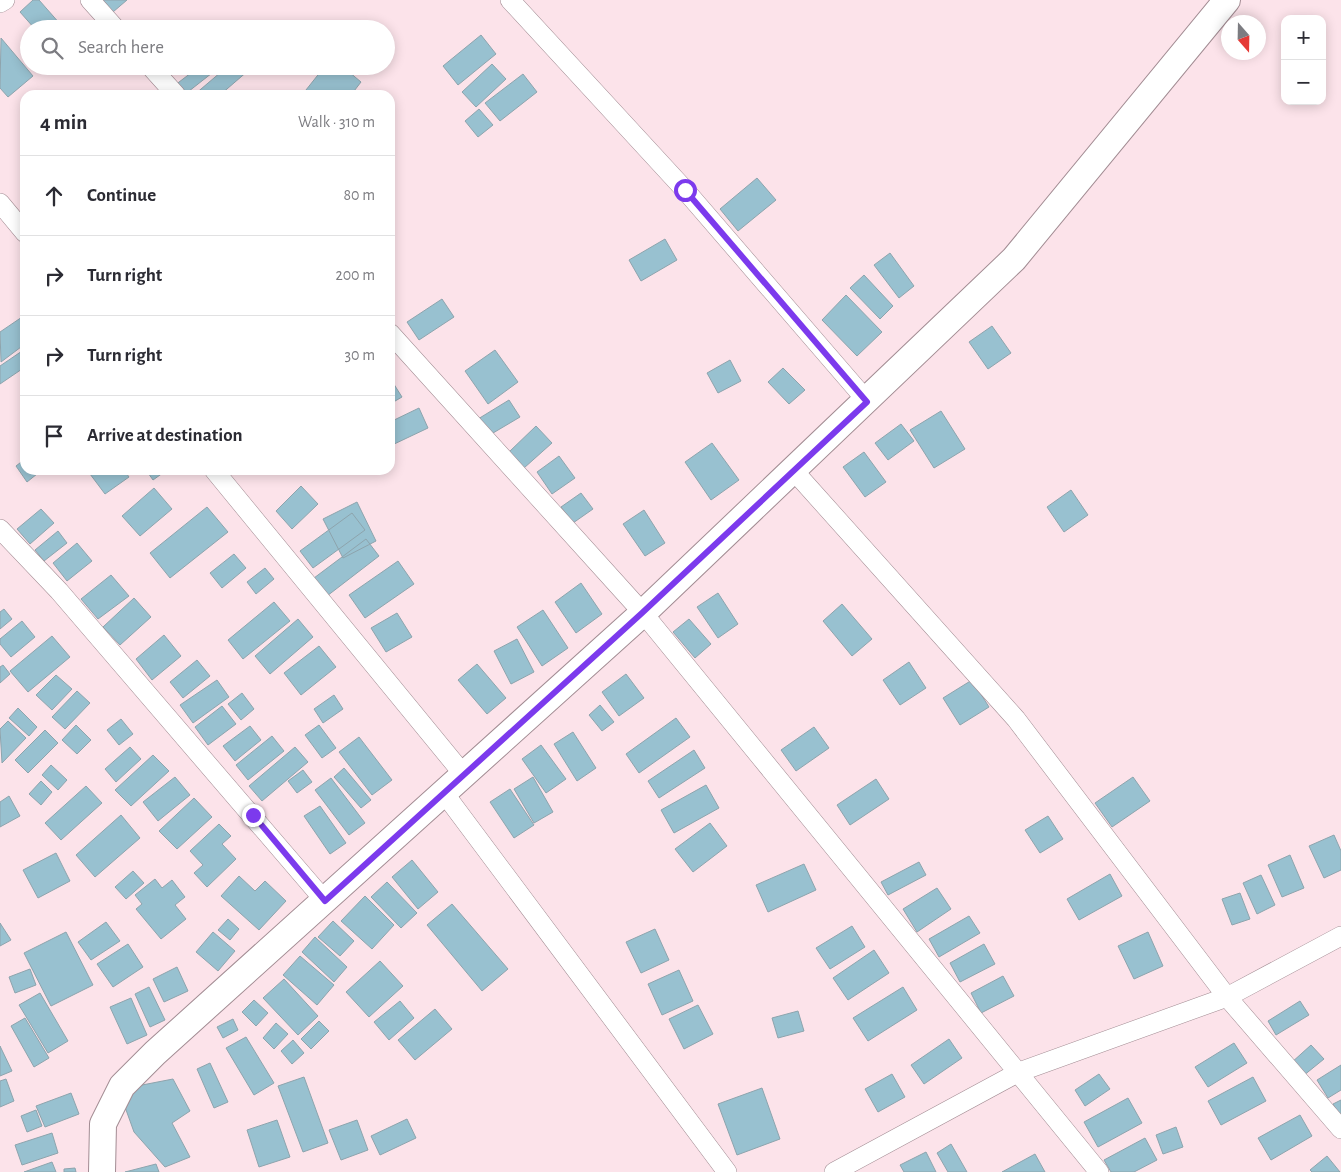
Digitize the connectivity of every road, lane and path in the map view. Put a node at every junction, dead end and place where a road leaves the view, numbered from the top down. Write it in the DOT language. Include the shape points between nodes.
graph roads {
  1 [pos="4,0"];
  2 [pos="90,0"];
  3 [pos="510,0"];
  4 [pos="1227,0"];
  5 [pos="0,4"];
  6 [pos="108,20"];
  7 [pos="158,75"];
  8 [pos="172,90"];
  9 [pos="0,203"];
  10 [pos="20,227"];
  11 [pos="395,339"];
  12 [pos="867,402"];
  13 [pos="794,470"];
  14 [pos="218,475"];
  15 [pos="0,529"];
  16 [pos="642,613"];
  17 [pos="464,775"];
  18 [pos="444,793"];
  19 [pos="325,901"];
  20 [pos="1341,936"];
  21 [pos="1227,996"];
  22 [pos="1019,1072"];
  23 [pos="1341,1129"];
  24 [pos="102,1172"];
  25 [pos="727,1172"];
  26 [pos="834,1172"];
  27 [pos="1099,1172"];
  1 -- 5 [label="street"];
  2 -- 6 [label="street"];
  3 -- 12 [label="street" via="685,190"];
  4 -- 12 [label="street" via="1014,260"];
  7 -- 8 [label="street"];
  9 -- 10 [label="street"];
  11 -- 16 [label="street"];
  12 -- 13 [label="street"];
  13 -- 16 [label="street"];
  13 -- 21 [label="street" via="1016,718"];
  14 -- 17 [label="street"];
  15 -- 19 [label="street" via="59,591"];
  16 -- 17 [label="street"];
  16 -- 22 [label="street"];
  17 -- 18 [label="street"];
  18 -- 19 [label="street"];
  18 -- 25 [label="street"];
  19 -- 24 [label="street" via="122,1086 103,1124"];
  20 -- 21 [label="street"];
  21 -- 22 [label="street"];
  21 -- 23 [label="street"];
  22 -- 26 [label="street"];
  22 -- 27 [label="street"];
}
